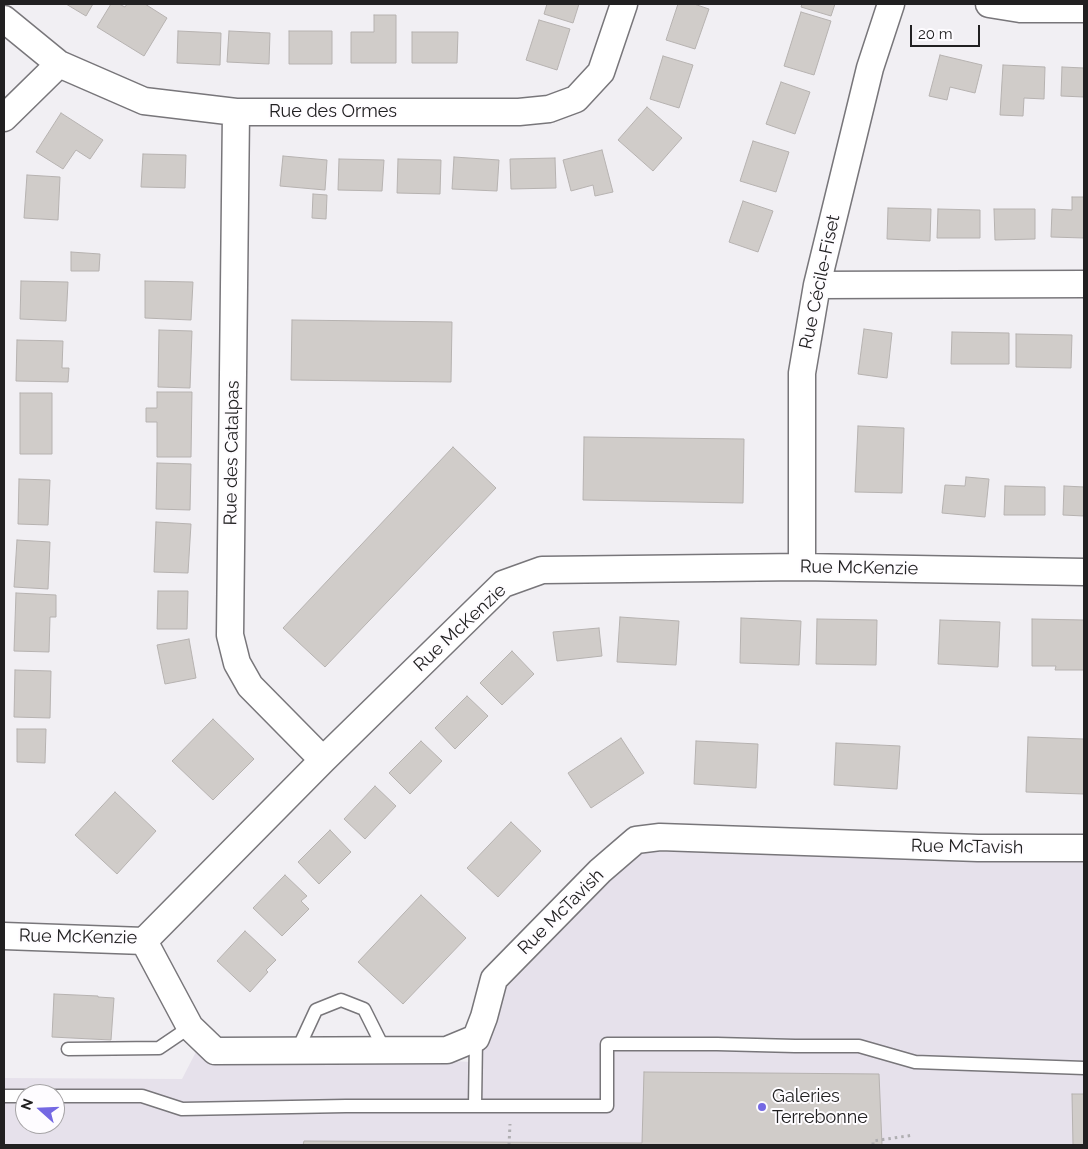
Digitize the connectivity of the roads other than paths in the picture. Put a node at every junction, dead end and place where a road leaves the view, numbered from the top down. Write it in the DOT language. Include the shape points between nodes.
graph roads {
  1 [pos="624,4"];
  2 [pos="891,4"];
  3 [pos="989,4"];
  4 [pos="1084,10"];
  5 [pos="4,20"];
  6 [pos="59,64"];
  7 [pos="236,112"];
  8 [pos="4,118"];
  9 [pos="1084,284"];
  10 [pos="817,285"];
  11 [pos="802,567"];
  12 [pos="1084,572"];
  13 [pos="323,760"];
  14 [pos="1084,848"];
  15 [pos="4,936"];
  16 [pos="144,941"];
  17 [pos="190,1027"];
  18 [pos="476,1038"];
  19 [pos="68,1049"];
  20 [pos="297,1051"];
  21 [pos="385,1051"];
  22 [pos="1084,1068"];
  23 [pos="65,1096"];
  24 [pos="475,1106"];
  1 -- 7 [label="street, Rue des Ormes" via="601,72 576,99 549,109 519,112"];
  2 -- 10 [label="street, Rue Cécile-Fiset" via="870,68"];
  3 -- 4 [label="street" via="1020,10"];
  5 -- 6 [label="street, Rue des Ormes"];
  6 -- 7 [label="street, Rue des Ormes" via="144,101"];
  6 -- 8 [label="street"];
  7 -- 13 [label="street, Rue des Catalpas" via="230,635 237,664 250,686"];
  9 -- 10 [label="street"];
  10 -- 11 [label="street, Rue Cécile-Fiset" via="802,373"];
  11 -- 12 [label="street, Rue McKenzie"];
  11 -- 13 [label="street, Rue McKenzie" via="542,570 503,584"];
  13 -- 16 [label="street, Rue McKenzie"];
  14 -- 18 [label="street, Rue McTavish" via="978,848 660,837 636,840 600,870 494,979"];
  15 -- 16 [label="street, Rue McKenzie"];
  16 -- 17 [label="street"];
  17 -- 19 [label="lane" via="159,1048"];
  17 -- 20 [label="street" via="214,1051"];
  18 -- 21 [label="street" via="447,1050"];
  18 -- 24 [label="lane"];
  20 -- 21 [label="street"];
  20 -- 21 [label="lane" via="316,1010 341,1000 364,1009"];
  22 -- 24 [label="lane" via="915,1062 859,1046 607,1044 607,1106"];
  23 -- 24 [label="lane" via="142,1096 182,1109"];
}
